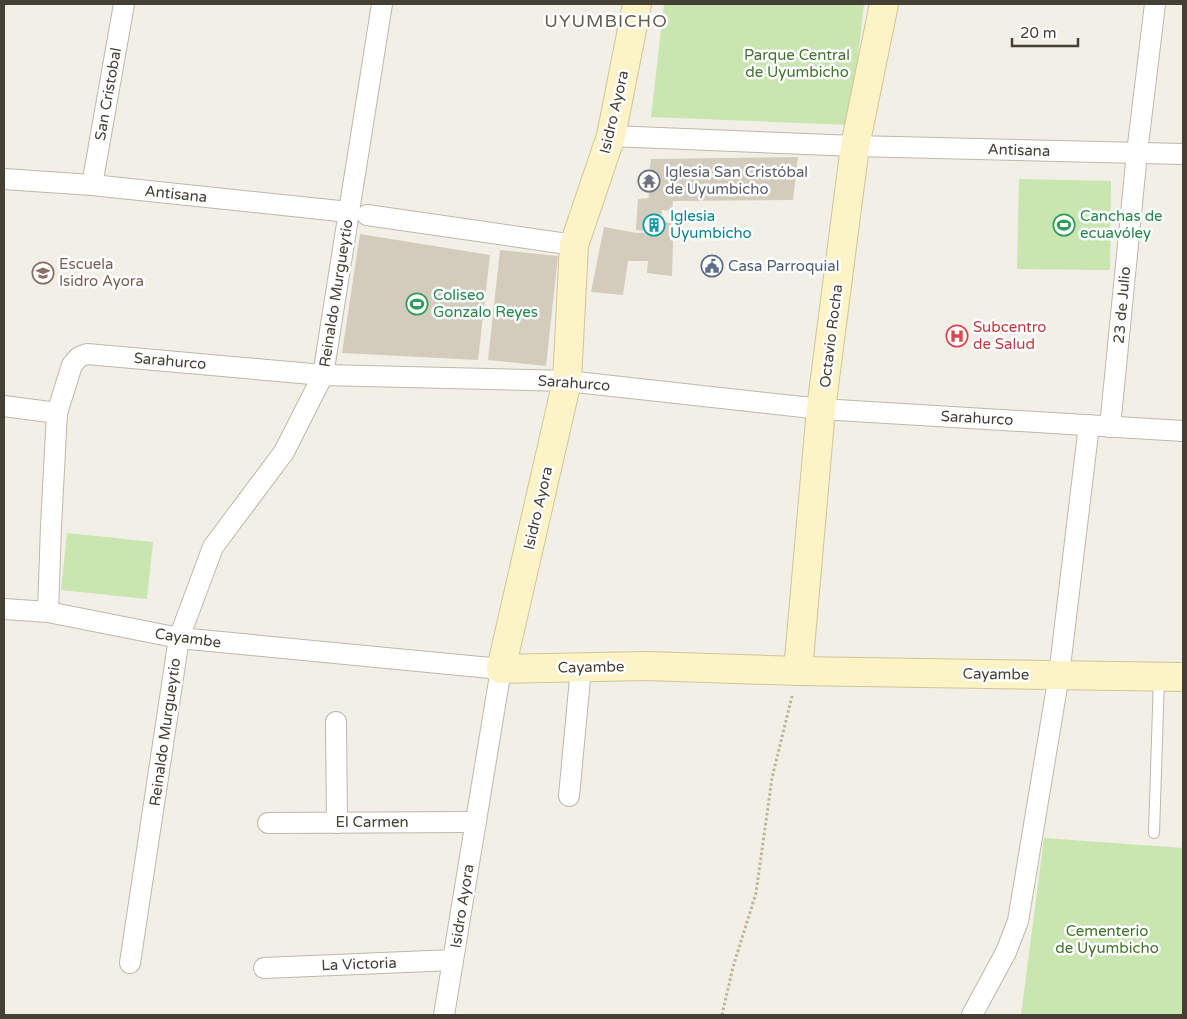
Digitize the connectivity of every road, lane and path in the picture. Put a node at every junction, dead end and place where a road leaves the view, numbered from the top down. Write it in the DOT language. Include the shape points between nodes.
graph roads {
  1 [pos="124,4"];
  2 [pos="382,4"];
  3 [pos="637,4"];
  4 [pos="884,4"];
  5 [pos="1155,4"];
  6 [pos="610,136"];
  7 [pos="855,146"];
  8 [pos="1137,153"];
  9 [pos="1183,154"];
  10 [pos="4,179"];
  11 [pos="92,185"];
  12 [pos="358,213"];
  13 [pos="574,245"];
  14 [pos="323,375"];
  15 [pos="567,381"];
  16 [pos="4,406"];
  17 [pos="821,409"];
  18 [pos="57,413"];
  19 [pos="1089,425"];
  20 [pos="1110,427"];
  21 [pos="1183,431"];
  22 [pos="4,609"];
  23 [pos="48,612"];
  24 [pos="178,638"];
  25 [pos="581,668"];
  26 [pos="501,669"];
  27 [pos="798,671"];
  28 [pos="1059,675"];
  29 [pos="1171,677"];
  30 [pos="336,722"];
  31 [pos="570,796"];
  32 [pos="476,822"];
  33 [pos="268,823"];
  34 [pos="337,823"];
  35 [pos="1154,833"];
  36 [pos="453,960"];
  37 [pos="130,963"];
  38 [pos="264,968"];
  39 [pos="444,1015"];
  40 [pos="722,1015"];
  41 [pos="972,1015"];
  1 -- 11 [label="street, San Cristobal"];
  2 -- 12 [label="street, Reinaldo Murgueytio"];
  3 -- 6 [label="street, Isidro Ayora"];
  4 -- 7 [label="street, Octavio Rocha"];
  5 -- 8 [label="street, 23 de Julio"];
  6 -- 7 [label="street, Antisana"];
  6 -- 13 [label="street, Isidro Ayora"];
  7 -- 8 [label="street, Antisana"];
  7 -- 17 [label="street, Octavio Rocha"];
  8 -- 9 [label="street, Antisana"];
  8 -- 20 [label="street, 23 de Julio"];
  10 -- 11 [label="street, Antisana"];
  11 -- 12 [label="street, Antisana"];
  12 -- 13 [label="street, Antisana"];
  12 -- 14 [label="street, Reinaldo Murgueytio"];
  13 -- 15 [label="street, Isidro Ayora"];
  14 -- 15 [label="street, Sarahurco"];
  14 -- 18 [label="street, Sarahurco" via="87,354 72,365"];
  14 -- 24 [label="street, Reinaldo Murgueytio" via="284,452 213,547"];
  15 -- 17 [label="street, Sarahurco"];
  15 -- 26 [label="street, Isidro Ayora"];
  16 -- 18 [label="street"];
  17 -- 19 [label="street, Sarahurco"];
  17 -- 27 [label="street, Octavio Rocha"];
  18 -- 23 [label="street, Sarahurco"];
  19 -- 20 [label="street, Sarahurco"];
  19 -- 28 [label="street"];
  20 -- 21 [label="street, Sarahurco"];
  22 -- 23 [label="street, Cayambe"];
  23 -- 24 [label="street, Cayambe"];
  24 -- 26 [label="street, Cayambe"];
  24 -- 37 [label="street, Reinaldo Murgueytio"];
  25 -- 26 [label="street, Cayambe"];
  25 -- 27 [label="street, Cayambe" via="647,666"];
  25 -- 31 [label="street"];
  26 -- 32 [label="street, Isidro Ayora"];
  27 -- 28 [label="street, Cayambe"];
  27 -- 40 [label="path" via="772,778 756,893"];
  28 -- 29 [label="street, Cayambe"];
  28 -- 41 [label="street" via="1018,921 1006,952"];
  29 -- 35 [label="lane"];
  30 -- 34 [label="street"];
  32 -- 34 [label="street, El Carmen"];
  32 -- 36 [label="street, Isidro Ayora"];
  33 -- 34 [label="street, El Carmen"];
  36 -- 38 [label="street, La Victoria"];
  36 -- 39 [label="street, Isidro Ayora"];
}
